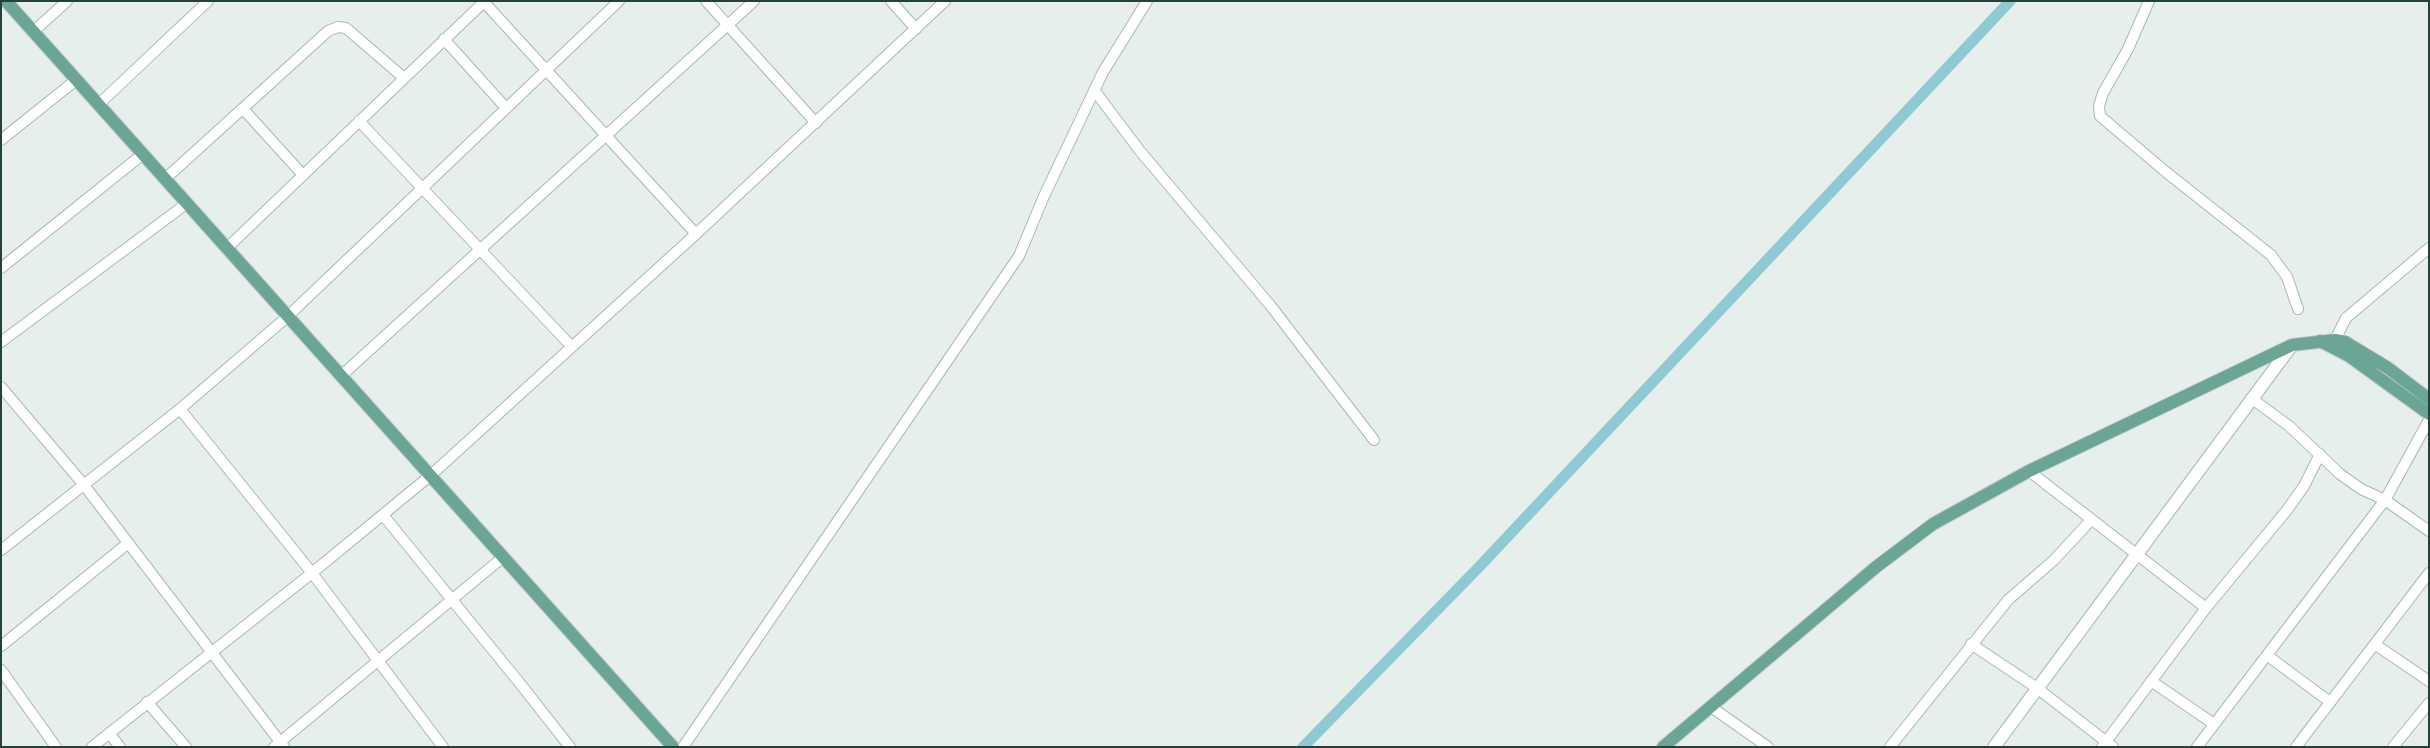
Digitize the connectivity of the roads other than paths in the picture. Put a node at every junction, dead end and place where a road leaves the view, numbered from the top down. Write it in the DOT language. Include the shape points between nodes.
graph roads {
  1 [pos="67,1"];
  2 [pos="208,1"];
  3 [pos="484,1"];
  4 [pos="619,1"];
  5 [pos="706,1"];
  6 [pos="754,1"];
  7 [pos="891,1"];
  8 [pos="945,1"];
  9 [pos="1147,1"];
  10 [pos="2149,1"];
  11 [pos="3,2"];
  12 [pos="727,24"];
  13 [pos="916,30"];
  14 [pos="33,32"];
  15 [pos="444,39"];
  16 [pos="546,71"];
  17 [pos="404,78"];
  18 [pos="76,80"];
  19 [pos="1094,90"];
  20 [pos="98,105"];
  21 [pos="506,108"];
  22 [pos="244,110"];
  23 [pos="359,121"];
  24 [pos="816,123"];
  25 [pos="605,137"];
  26 [pos="1,140"];
  27 [pos="143,154"];
  28 [pos="303,174"];
  29 [pos="164,179"];
  30 [pos="423,187"];
  31 [pos="186,204"];
  32 [pos="696,234"];
  33 [pos="2429,248"];
  34 [pos="226,249"];
  35 [pos="480,249"];
  36 [pos="1,268"];
  37 [pos="2298,309"];
  38 [pos="287,317"];
  39 [pos="1,342"];
  40 [pos="2292,344"];
  41 [pos="2333,344"];
  42 [pos="570,346"];
  43 [pos="341,376"];
  44 [pos="1,387"];
  45 [pos="2251,398"];
  46 [pos="2429,399"];
  47 [pos="180,409"];
  48 [pos="2429,414"];
  49 [pos="2429,420"];
  50 [pos="1374,440"];
  51 [pos="2320,454"];
  52 [pos="2029,471"];
  53 [pos="430,474"];
  54 [pos="84,485"];
  55 [pos="2385,500"];
  56 [pos="383,516"];
  57 [pos="2091,520"];
  58 [pos="2429,531"];
  59 [pos="127,544"];
  60 [pos="1,550"];
  61 [pos="2136,554"];
  62 [pos="502,558"];
  63 [pos="312,573"];
  64 [pos="2429,573"];
  65 [pos="451,601"];
  66 [pos="2206,608"];
  67 [pos="1971,644"];
  68 [pos="2376,645"];
  69 [pos="1,646"];
  70 [pos="211,651"];
  71 [pos="2268,656"];
  72 [pos="376,660"];
  73 [pos="1,670"];
  74 [pos="2151,681"];
  75 [pos="2429,681"];
  76 [pos="2037,688"];
  77 [pos="147,702"];
  78 [pos="2330,702"];
  79 [pos="2429,703"];
  80 [pos="1711,707"];
  81 [pos="2214,724"];
  82 [pos="110,733"];
  83 [pos="279,745"];
  84 [pos="2107,745"];
  85 [pos="56,747"];
  86 [pos="92,747"];
  87 [pos="120,747"];
  88 [pos="186,747"];
  89 [pos="443,747"];
  90 [pos="570,747"];
  91 [pos="673,747"];
  92 [pos="683,747"];
  93 [pos="1663,747"];
  94 [pos="1768,747"];
  95 [pos="1890,747"];
  96 [pos="1994,747"];
  97 [pos="2197,747"];
  98 [pos="2296,747"];
  99 [pos="2393,747"];
  1 -- 14 [label="street"];
  2 -- 20 [label="street"];
  3 -- 15 [label="street"];
  3 -- 16 [label="street"];
  4 -- 16 [label="street"];
  5 -- 12 [label="street"];
  6 -- 12 [label="street"];
  7 -- 13 [label="street"];
  8 -- 13 [label="street"];
  9 -- 19 [label="street"];
  10 -- 37 [label="street" via="2128,50 2103,92 2099,106 2100,116 2271,255 2287,277"];
  11 -- 14 [label="main road"];
  12 -- 24 [label="street"];
  12 -- 25 [label="street"];
  13 -- 24 [label="street"];
  14 -- 18 [label="main road"];
  15 -- 17 [label="street"];
  15 -- 21 [label="street"];
  16 -- 21 [label="street"];
  16 -- 25 [label="street"];
  17 -- 22 [label="street" via="354,33 338,27 328,30"];
  17 -- 23 [label="street"];
  18 -- 20 [label="main road"];
  18 -- 26 [label="street"];
  19 -- 50 [label="street" via="1140,151 1270,305"];
  19 -- 92 [label="street" via="1019,256"];
  20 -- 27 [label="main road"];
  21 -- 30 [label="street"];
  22 -- 28 [label="street"];
  22 -- 29 [label="street"];
  23 -- 28 [label="street"];
  23 -- 30 [label="street"];
  24 -- 32 [label="street"];
  25 -- 32 [label="street"];
  25 -- 35 [label="street"];
  27 -- 29 [label="main road"];
  27 -- 36 [label="street"];
  28 -- 34 [label="street"];
  29 -- 31 [label="main road"];
  30 -- 35 [label="street"];
  30 -- 38 [label="street"];
  31 -- 34 [label="main road"];
  31 -- 39 [label="street"];
  32 -- 42 [label="street"];
  33 -- 41 [label="street" via="2346,318"];
  34 -- 38 [label="main road"];
  35 -- 42 [label="street"];
  35 -- 43 [label="street"];
  38 -- 43 [label="main road"];
  38 -- 47 [label="street"];
  40 -- 41 [label="main road" via="2319,340"];
  40 -- 45 [label="street"];
  40 -- 52 [label="main road"];
  41 -- 46 [label="main road" via="2355,346"];
  41 -- 48 [label="main road"];
  42 -- 53 [label="street"];
  43 -- 53 [label="main road"];
  44 -- 54 [label="street"];
  45 -- 51 [label="street" via="2289,426"];
  45 -- 61 [label="street"];
  47 -- 54 [label="street"];
  47 -- 63 [label="street"];
  49 -- 55 [label="street"];
  51 -- 55 [label="street" via="2340,474 2361,489"];
  51 -- 66 [label="street" via="2304,486 2287,510"];
  52 -- 57 [label="street"];
  52 -- 80 [label="main road" via="1916,536"];
  53 -- 56 [label="street"];
  53 -- 62 [label="main road"];
  54 -- 59 [label="street"];
  54 -- 60 [label="street"];
  55 -- 58 [label="street"];
  55 -- 71 [label="street"];
  56 -- 63 [label="street"];
  56 -- 65 [label="street"];
  57 -- 61 [label="street"];
  57 -- 67 [label="street" via="2054,560 2008,600"];
  59 -- 69 [label="street"];
  59 -- 70 [label="street"];
  61 -- 66 [label="street"];
  61 -- 76 [label="street"];
  62 -- 65 [label="street"];
  62 -- 91 [label="main road"];
  63 -- 70 [label="street"];
  63 -- 72 [label="street"];
  64 -- 68 [label="street"];
  65 -- 72 [label="street"];
  65 -- 90 [label="street"];
  66 -- 74 [label="street"];
  67 -- 76 [label="street"];
  67 -- 95 [label="street"];
  68 -- 75 [label="street"];
  68 -- 78 [label="street"];
  70 -- 77 [label="street"];
  70 -- 83 [label="street"];
  71 -- 78 [label="street"];
  71 -- 81 [label="street"];
  72 -- 83 [label="street"];
  72 -- 89 [label="street"];
  73 -- 85 [label="street"];
  74 -- 81 [label="street"];
  74 -- 84 [label="street"];
  76 -- 84 [label="street"];
  76 -- 96 [label="street"];
  77 -- 82 [label="street"];
  77 -- 88 [label="street"];
  78 -- 98 [label="street"];
  79 -- 99 [label="street"];
  80 -- 93 [label="main road"];
  80 -- 94 [label="street"];
  81 -- 97 [label="street"];
  82 -- 86 [label="street"];
  82 -- 87 [label="street"];
}
